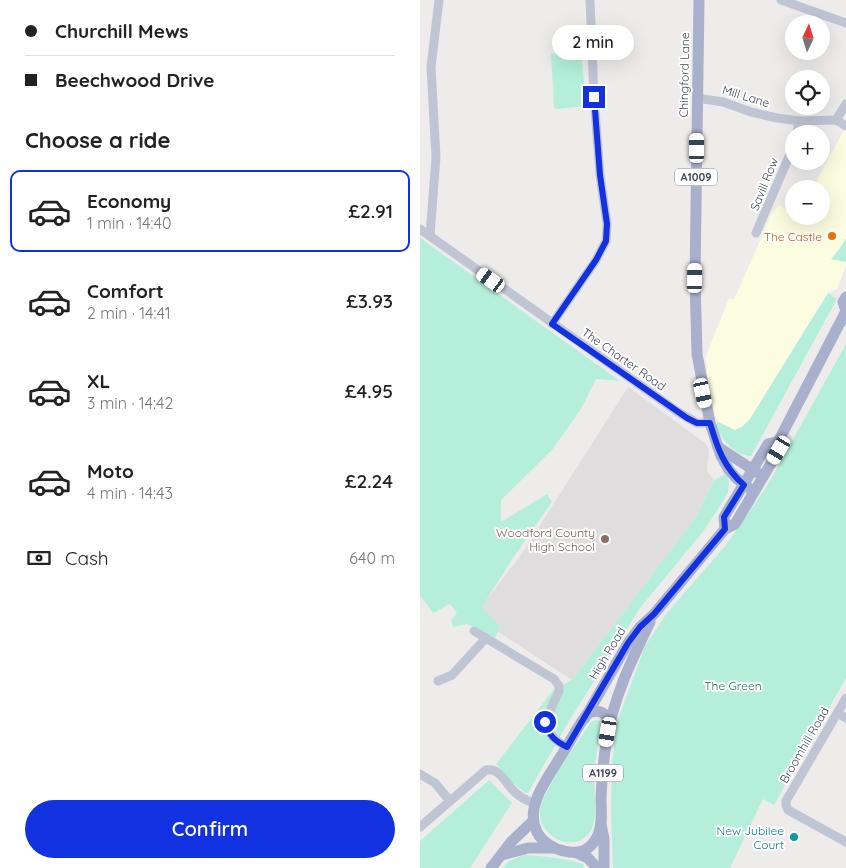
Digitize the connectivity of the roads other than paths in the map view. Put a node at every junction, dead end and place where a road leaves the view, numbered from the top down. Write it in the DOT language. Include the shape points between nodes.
graph roads {
  1 [pos="439,0"];
  2 [pos="590,0"];
  3 [pos="699,0"];
  4 [pos="781,0"];
  5 [pos="846,23"];
  6 [pos="697,98"];
  7 [pos="846,104"];
  8 [pos="836,120"];
  9 [pos="799,121"];
  10 [pos="798,125"];
  11 [pos="846,126"];
  12 [pos="785,166"];
  13 [pos="420,229"];
  14 [pos="756,232"];
  15 [pos="430,236"];
  16 [pos="846,297"];
  17 [pos="846,311"];
  18 [pos="552,324"];
  19 [pos="841,329"];
  20 [pos="710,423"];
  21 [pos="778,442"];
  22 [pos="718,447"];
  23 [pos="753,470"];
  24 [pos="763,476"];
  25 [pos="744,485"];
  26 [pos="754,492"];
  27 [pos="725,529"];
  28 [pos="654,614"];
  29 [pos="474,630"];
  30 [pos="486,638"];
  31 [pos="438,681"];
  32 [pos="846,698"];
  33 [pos="837,713"];
  34 [pos="585,718"];
  35 [pos="846,718"];
  36 [pos="609,724"];
  37 [pos="567,747"];
  38 [pos="420,774"];
  39 [pos="450,801"];
  40 [pos="535,804"];
  41 [pos="533,821"];
  42 [pos="601,822"];
  43 [pos="420,827"];
  44 [pos="846,842"];
  45 [pos="554,848"];
  46 [pos="577,853"];
  47 [pos="502,855"];
  48 [pos="491,868"];
  49 [pos="598,868"];
  50 [pos="604,868"];
  1 -- 15 [label="street" via="431,67 436,157"];
  2 -- 18 [label="street" via="606,241"];
  3 -- 6 [label="main road, Chingford Lane / A1009"];
  4 -- 5 [label="street"];
  6 -- 9 [label="street, Mill Lane"];
  6 -- 20 [label="main road, Chingford Lane / A1009" via="696,335 698,364"];
  7 -- 8 [label="street"];
  8 -- 9 [label="street, Mill Lane"];
  8 -- 11 [label="street"];
  9 -- 10 [label="street"];
  12 -- 14 [label="street, Savill Row"];
  13 -- 15 [label="street, The Charter Road"];
  15 -- 18 [label="street, The Charter Road"];
  16 -- 17 [label="main road"];
  17 -- 19 [label="main road"];
  18 -- 20 [label="street, The Charter Road" via="687,418 697,423"];
  19 -- 21 [label="main road"];
  20 -- 22 [label="main road, Chingford Lane / A1009"];
  21 -- 23 [label="main road" via="768,444"];
  21 -- 24 [label="main road" via="779,450"];
  22 -- 23 [label="main road"];
  22 -- 25 [label="main road, Chingford Lane / A1009" via="729,470"];
  23 -- 24 [label="main road"];
  23 -- 25 [label="main road"];
  24 -- 26 [label="main road"];
  25 -- 26 [label="main road, Chingford Lane / A1009"];
  25 -- 27 [label="main road" via="724,517"];
  26 -- 27 [label="main road" via="735,524"];
  27 -- 28 [label="main road"];
  28 -- 34 [label="main road, High Road" via="628,643"];
  28 -- 36 [label="main road, High Road" via="626,672"];
  29 -- 30 [label="street"];
  30 -- 31 [label="street" via="452,675"];
  30 -- 37 [label="street" via="559,686 545,722 548,734"];
  32 -- 33 [label="street, Broomhill Road"];
  33 -- 35 [label="street"];
  33 -- 44 [label="street, Broomhill Road" via="786,805 788,810"];
  34 -- 36 [label="main road" via="592,712 600,712 607,717"];
  34 -- 37 [label="main road, High Road"];
  36 -- 42 [label="main road, High Road / A1199"];
  37 -- 40 [label="main road, High Road" via="541,788"];
  38 -- 39 [label="street" via="435,783"];
  39 -- 40 [label="street" via="491,769 524,799"];
  39 -- 43 [label="street"];
  40 -- 41 [label="main road, High Road"];
  41 -- 45 [label="main road" via="538,835"];
  41 -- 47 [label="main road" via="515,837"];
  42 -- 46 [label="main road" via="593,844"];
  42 -- 50 [label="main road, A1199"];
  45 -- 46 [label="main road"];
  45 -- 47 [label="main road" via="528,848"];
  46 -- 49 [label="main road"];
  47 -- 48 [label="main road"];
}
